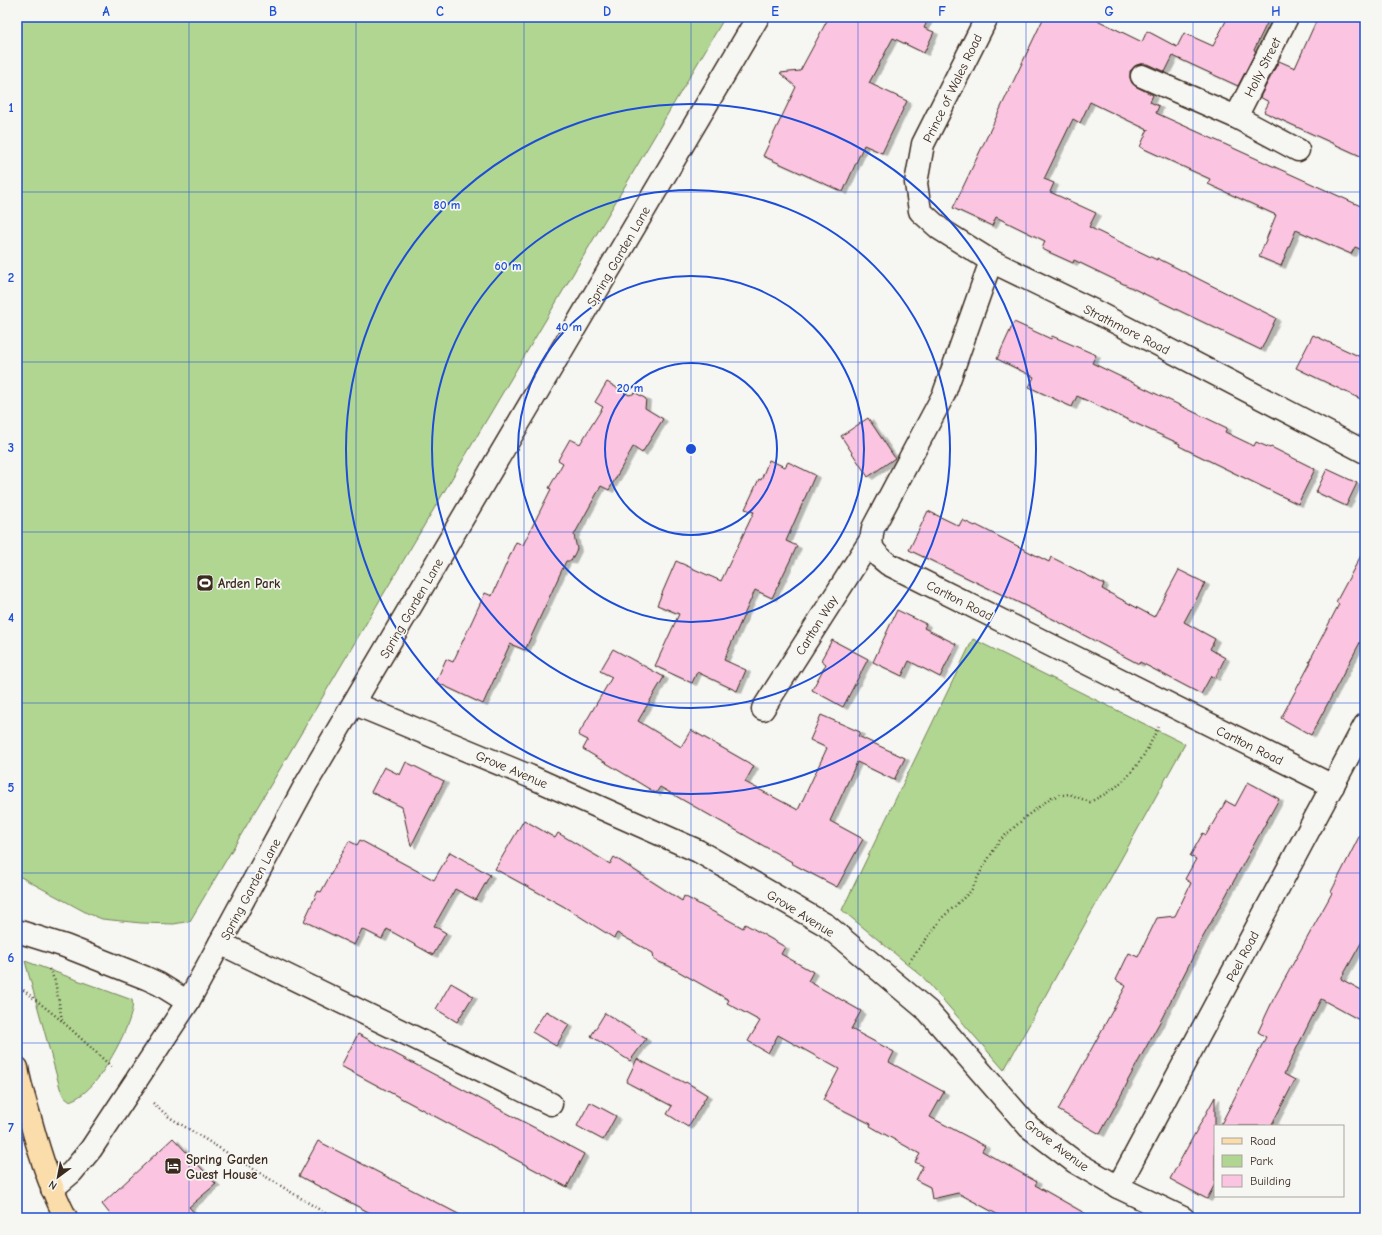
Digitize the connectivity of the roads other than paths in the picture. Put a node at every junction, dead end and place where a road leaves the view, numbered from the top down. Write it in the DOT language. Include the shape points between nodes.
graph roads {
  1 [pos="758,17"];
  2 [pos="987,17"];
  3 [pos="1287,17"];
  4 [pos="1142,76"];
  5 [pos="1236,117"];
  6 [pos="1298,150"];
  7 [pos="916,183"];
  8 [pos="991,261"];
  9 [pos="1365,452"];
  10 [pos="870,541"];
  11 [pos="355,704"];
  12 [pos="763,709"];
  13 [pos="1365,725"];
  14 [pos="1333,786"];
  15 [pos="24,932"];
  16 [pos="220,943"];
  17 [pos="188,1002"];
  18 [pos="17,1068"];
  19 [pos="551,1104"];
  20 [pos="1118,1187"];
  21 [pos="52,1189"];
  22 [pos="66,1218"];
  23 [pos="1183,1218"];
  1 -- 11 [label="street, Spring Garden Lane"];
  2 -- 7 [label="street, Prince of Wales Road" via="924,144"];
  3 -- 5 [label="street, Holly Street"];
  4 -- 5 [label="street"];
  5 -- 6 [label="street"];
  7 -- 8 [label="street, Strathmore Road" via="920,211 940,229"];
  8 -- 9 [label="street, Strathmore Road"];
  8 -- 10 [label="street" via="944,394 873,528"];
  10 -- 12 [label="street, Carlton Way"];
  10 -- 14 [label="street, Carlton Road" via="875,554 888,564"];
  11 -- 16 [label="street, Spring Garden Lane" via="306,784"];
  11 -- 20 [label="street, Grove Avenue" via="529,776 698,851 826,926 928,1011 1029,1127 1075,1162"];
  13 -- 14 [label="street, Peel Road"];
  14 -- 20 [label="street, Peel Road"];
  15 -- 17 [label="street" via="146,978"];
  16 -- 17 [label="street, Spring Garden Lane"];
  16 -- 19 [label="street"];
  17 -- 21 [label="street, Spring Garden Lane" via="81,1162"];
  18 -- 21 [label="main road" via="38,1148"];
  20 -- 23 [label="street, Grove Avenue"];
  21 -- 22 [label="main road"];
}
